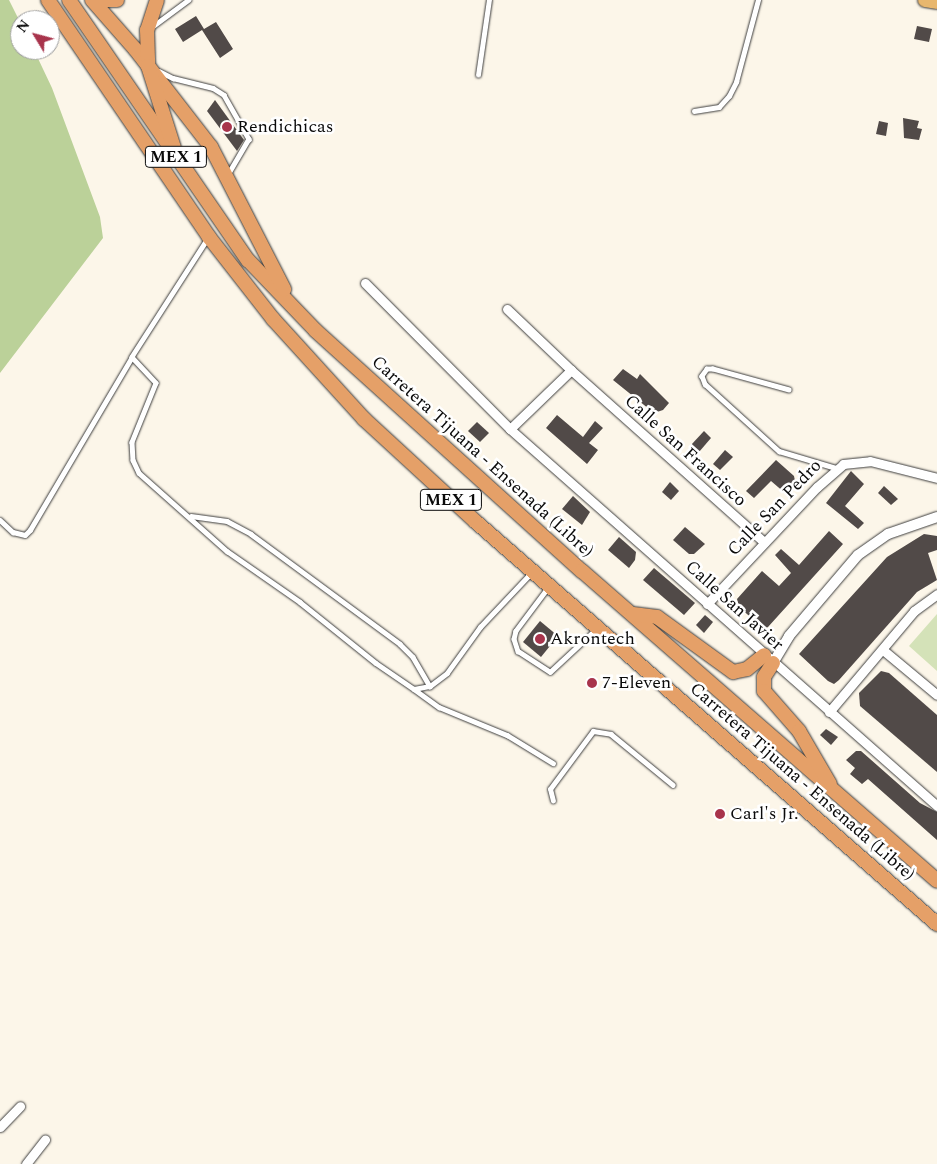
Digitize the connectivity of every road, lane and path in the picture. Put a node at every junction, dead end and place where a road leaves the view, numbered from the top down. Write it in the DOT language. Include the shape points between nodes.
graph roads {
  1 [pos="48,0"];
  2 [pos="69,0"];
  3 [pos="92,0"];
  4 [pos="105,0"];
  5 [pos="117,0"];
  6 [pos="158,0"];
  7 [pos="188,0"];
  8 [pos="489,0"];
  9 [pos="758,0"];
  10 [pos="925,0"];
  11 [pos="937,2"];
  12 [pos="147,30"];
  13 [pos="148,66"];
  14 [pos="478,75"];
  15 [pos="694,111"];
  16 [pos="176,156"];
  17 [pos="228,176"];
  18 [pos="209,237"];
  19 [pos="365,283"];
  20 [pos="294,306"];
  21 [pos="507,309"];
  22 [pos="132,357"];
  23 [pos="571,370"];
  24 [pos="789,390"];
  25 [pos="510,429"];
  26 [pos="836,468"];
  27 [pos="937,478"];
  28 [pos="190,516"];
  29 [pos="937,517"];
  30 [pos="0,520"];
  31 [pos="764,542"];
  32 [pos="532,572"];
  33 [pos="550,586"];
  34 [pos="937,594"];
  35 [pos="707,604"];
  36 [pos="633,614"];
  37 [pos="598,627"];
  38 [pos="883,650"];
  39 [pos="768,659"];
  40 [pos="430,686"];
  41 [pos="414,689"];
  42 [pos="937,695"];
  43 [pos="829,712"];
  44 [pos="553,763"];
  45 [pos="673,785"];
  46 [pos="834,791"];
  47 [pos="553,801"];
  48 [pos="937,806"];
  49 [pos="937,881"];
  50 [pos="937,924"];
  51 [pos="20,1106"];
  52 [pos="1,1122"];
  53 [pos="45,1140"];
  54 [pos="26,1164"];
  1 -- 18 [label="highway, Carretera Tijuana - Ensenada (Libre) / MEX 1"];
  2 -- 16 [label="highway, Carretera Tijuana - Ensenada (Libre) / MEX 1"];
  3 -- 13 [label="highway"];
  4 -- 5 [label="highway"];
  6 -- 12 [label="highway"];
  7 -- 12 [label="lane"];
  8 -- 14 [label="lane"];
  9 -- 15 [label="lane" via="736,82 728,96 719,107"];
  10 -- 11 [label="main road"];
  12 -- 13 [label="highway"];
  13 -- 16 [label="highway"];
  13 -- 17 [label="highway" via="211,147"];
  13 -- 17 [label="lane" via="173,78 213,88 224,95 249,139"];
  16 -- 20 [label="highway, Carretera Tijuana - Ensenada (Libre) / MEX 1" via="248,260"];
  17 -- 20 [label="highway" via="251,228"];
  18 -- 22 [label="lane"];
  18 -- 32 [label="highway, Carretera Tijuana - Ensenada (Libre) / MEX 1" via="273,319 364,419"];
  19 -- 25 [label="street, Calle San Javier"];
  20 -- 36 [label="highway, Carretera Tijuana - Ensenada (Libre) / MEX 1" via="371,384"];
  21 -- 23 [label="street, Calle San Francisco"];
  22 -- 28 [label="lane" via="156,383 132,442 132,460 140,473"];
  22 -- 30 [label="lane" via="30,530 25,534 13,532"];
  23 -- 25 [label="street"];
  23 -- 31 [label="street, Calle San Francisco"];
  24 -- 26 [label="lane" via="713,369 702,376 705,384 779,451"];
  25 -- 35 [label="street, Calle San Javier"];
  26 -- 27 [label="street, Calle San Pedro" via="863,460"];
  26 -- 31 [label="street, Calle San Pedro"];
  28 -- 40 [label="lane" via="228,521 251,534 400,644 413,657"];
  28 -- 41 [label="lane" via="227,551 314,612 376,663"];
  29 -- 39 [label="street" via="917,522 873,543"];
  31 -- 35 [label="street, Calle San Pedro"];
  32 -- 33 [label="highway, Carretera Tijuana - Ensenada (Libre) / MEX 1"];
  32 -- 40 [label="lane" via="480,627 447,672"];
  33 -- 37 [label="highway, Carretera Tijuana - Ensenada (Libre) / MEX 1"];
  33 -- 37 [label="lane" via="516,631 514,638 518,651 550,672"];
  34 -- 38 [label="street" via="914,611"];
  35 -- 39 [label="street, Calle San Javier"];
  36 -- 39 [label="highway" via="656,617 733,672"];
  36 -- 46 [label="highway, Carretera Tijuana - Ensenada (Libre) / MEX 1"];
  37 -- 50 [label="highway, Carretera Tijuana - Ensenada (Libre) / MEX 1"];
  38 -- 42 [label="street"];
  38 -- 43 [label="street"];
  39 -- 43 [label="street, Calle San Javier"];
  39 -- 46 [label="highway" via="764,691 811,748"];
  40 -- 41 [label="lane"];
  41 -- 44 [label="lane" via="439,707 507,735"];
  43 -- 48 [label="street, Calle San Javier"];
  45 -- 47 [label="lane" via="611,734 594,730 550,788"];
  46 -- 49 [label="highway, Carretera Tijuana - Ensenada (Libre) / MEX 1"];
  51 -- 52 [label="street"];
  53 -- 54 [label="street"];
}
